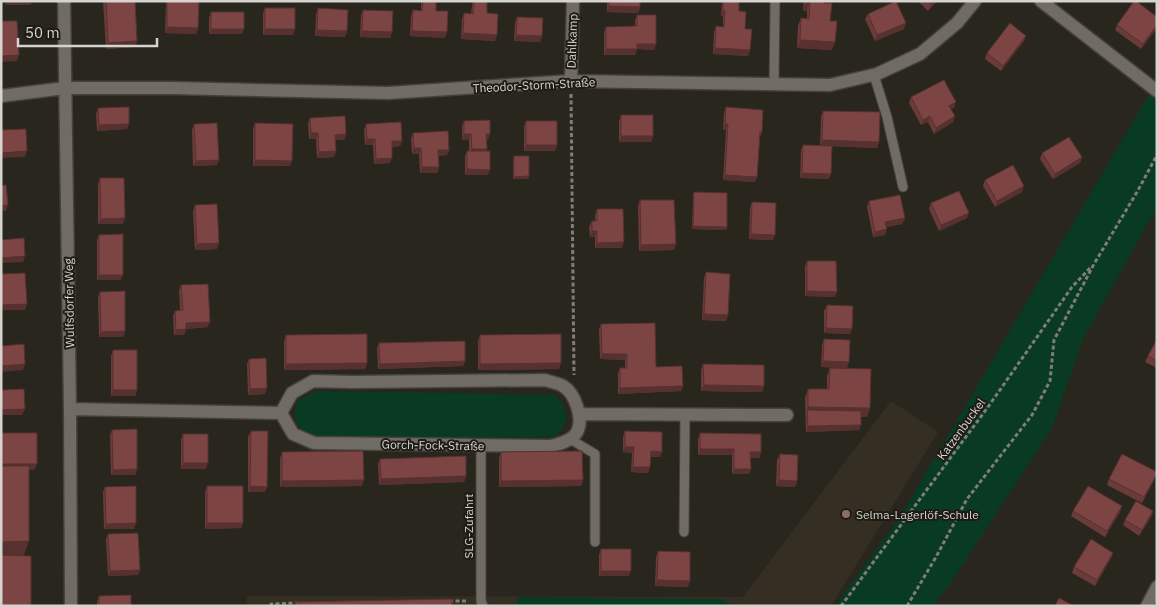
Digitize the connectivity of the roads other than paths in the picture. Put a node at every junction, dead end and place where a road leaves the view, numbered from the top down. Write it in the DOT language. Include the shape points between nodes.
graph roads {
  1 [pos="64,1"];
  2 [pos="574,1"];
  3 [pos="775,1"];
  4 [pos="975,1"];
  5 [pos="1041,1"];
  6 [pos="874,75"];
  7 [pos="571,81"];
  8 [pos="774,84"];
  9 [pos="65,88"];
  10 [pos="1157,91"];
  11 [pos="1,96"];
  12 [pos="903,187"];
  13 [pos="70,409"];
  14 [pos="281,413"];
  15 [pos="579,414"];
  16 [pos="685,415"];
  17 [pos="787,415"];
  18 [pos="570,439"];
  19 [pos="481,446"];
  20 [pos="684,532"];
  21 [pos="595,542"];
  22 [pos="1157,587"];
  23 [pos="482,603"];
  24 [pos="70,606"];
  25 [pos="1147,606"];
  1 -- 9 [label="street, Wulfsdorfer Weg"];
  2 -- 7 [label="street, Dahlkamp"];
  3 -- 8 [label="lane"];
  4 -- 6 [label="street, Theodor-Storm-Straße" via="957,23 920,54"];
  5 -- 10 [label="street"];
  6 -- 8 [label="street, Theodor-Storm-Straße" via="830,85"];
  6 -- 12 [label="lane"];
  7 -- 8 [label="street, Theodor-Storm-Straße"];
  7 -- 9 [label="street, Theodor-Storm-Straße" via="388,93"];
  9 -- 11 [label="street, Theodor-Storm-Straße"];
  9 -- 13 [label="street, Wulfsdorfer Weg"];
  13 -- 14 [label="street"];
  13 -- 24 [label="street, Wulfsdorfer Weg"];
  14 -- 15 [label="street" via="292,393 313,381 545,380 563,386 574,397"];
  14 -- 19 [label="street, Gorch-Fock-Straße" via="293,434 314,444"];
  15 -- 16 [label="street"];
  15 -- 18 [label="street" via="578,431"];
  16 -- 17 [label="street"];
  16 -- 20 [label="lane"];
  18 -- 19 [label="street, Gorch-Fock-Straße" via="550,446"];
  18 -- 21 [label="lane" via="595,454"];
  19 -- 23 [label="lane, SLG-Zufahrt"];
  22 -- 25 [label="street"];
}
